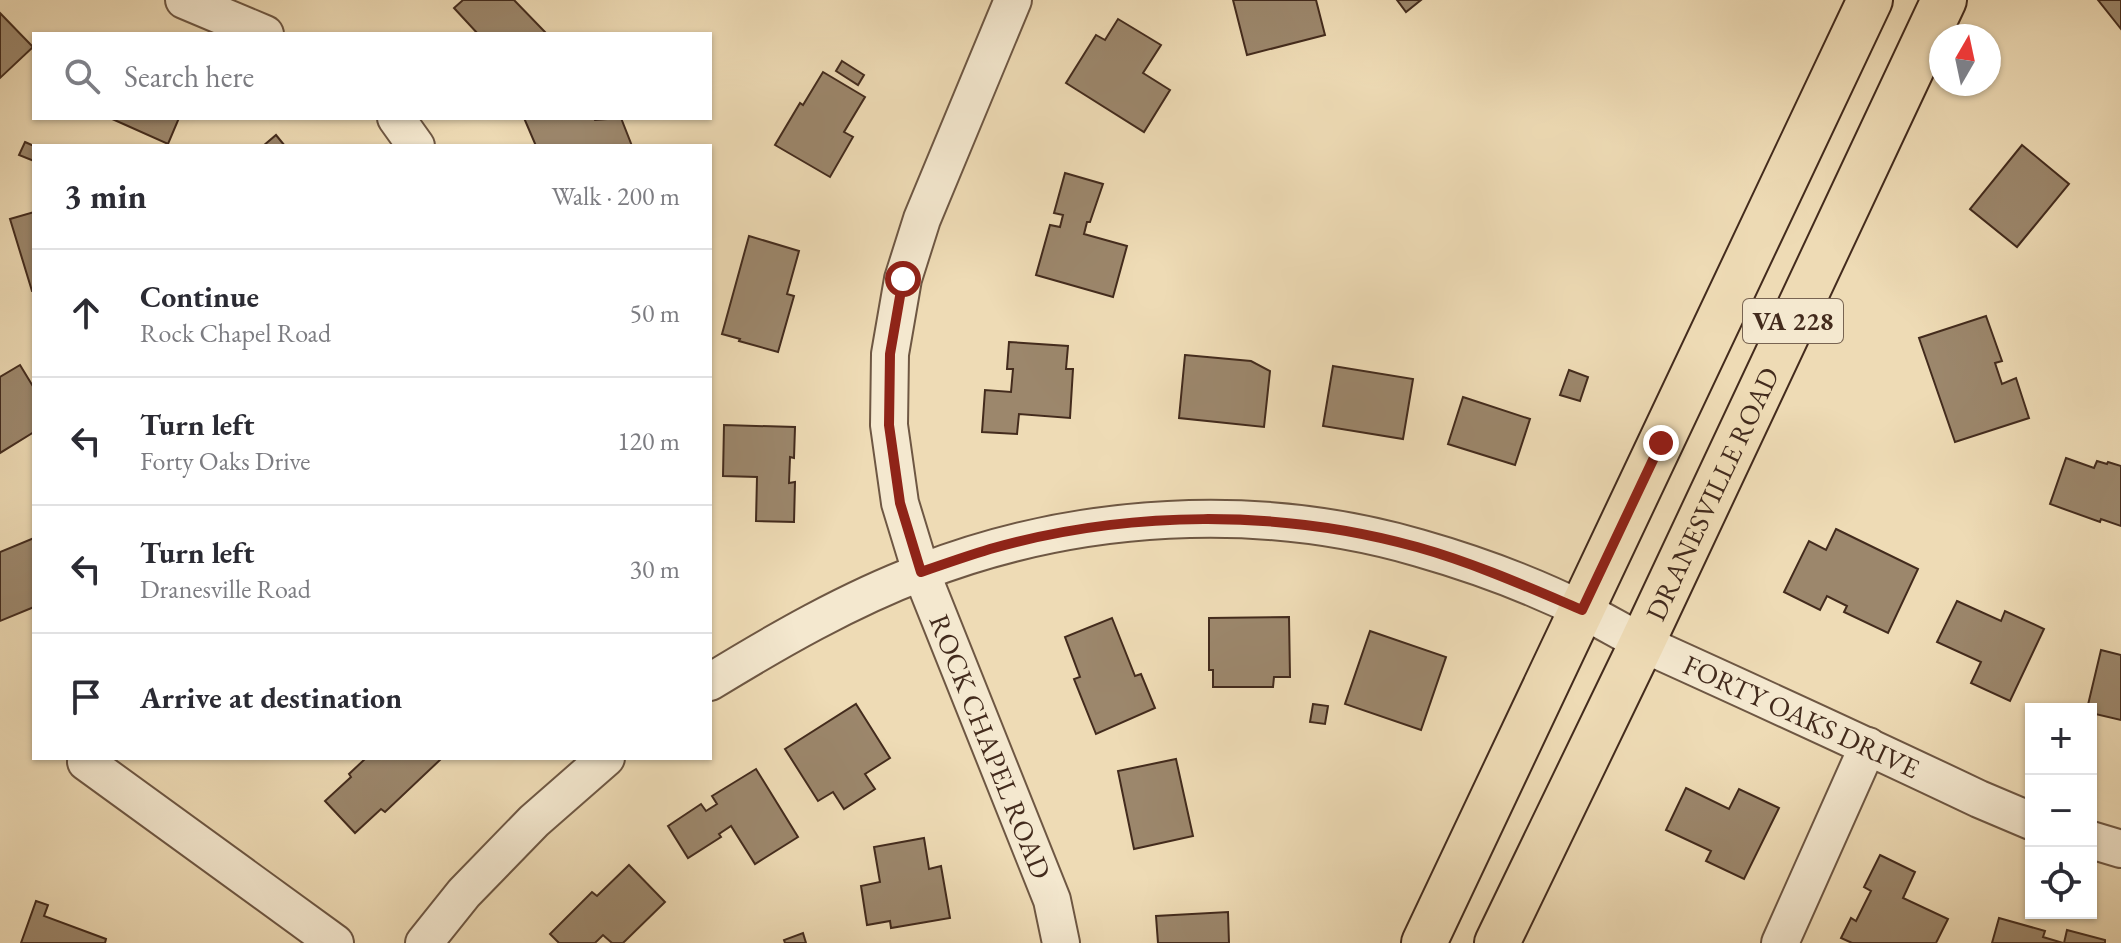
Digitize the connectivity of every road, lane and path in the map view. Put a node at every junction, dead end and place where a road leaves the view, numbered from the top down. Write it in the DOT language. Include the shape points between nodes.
graph roads {
  1 [pos="184,0"];
  2 [pos="1013,0"];
  3 [pos="1870,0"];
  4 [pos="1944,0"];
  5 [pos="260,32"];
  6 [pos="397,120"];
  7 [pos="415,144"];
  8 [pos="921,572"];
  9 [pos="1582,610"];
  10 [pos="1642,643"];
  11 [pos="712,681"];
  12 [pos="1868,746"];
  13 [pos="604,760"];
  14 [pos="86,762"];
  15 [pos="2025,818"];
  16 [pos="2097,842"];
  17 [pos="2121,849"];
  18 [pos="335,943"];
  19 [pos="424,943"];
  20 [pos="1061,943"];
  21 [pos="1424,943"];
  22 [pos="1497,943"];
  23 [pos="1780,943"];
  1 -- 5 [label="street"];
  2 -- 8 [label="street, ROCK CHAPEL ROAD" via="922,219 903,279 890,354 889,425 900,503"];
  3 -- 9 [label="main road, VA 228"];
  4 -- 10 [label="main road, DRANESVILLE ROAD / VA 228"];
  6 -- 7 [label="street"];
  8 -- 9 [label="street, FORTY OAKS DRIVE" via="1075,530 1154,521 1243,520 1330,528 1417,547"];
  8 -- 11 [label="street, FORTY OAKS DRIVE" via="845,606"];
  8 -- 20 [label="street, ROCK CHAPEL ROAD" via="1052,900"];
  9 -- 10 [label="street, FORTY OAKS DRIVE"];
  9 -- 21 [label="main road, VA 228"];
  10 -- 12 [label="street, FORTY OAKS DRIVE"];
  10 -- 22 [label="main road, DRANESVILLE ROAD / VA 228"];
  12 -- 15 [label="street, FORTY OAKS DRIVE"];
  12 -- 23 [label="street"];
  13 -- 19 [label="street" via="534,821"];
  14 -- 18 [label="street"];
  16 -- 17 [label="street"];
}
